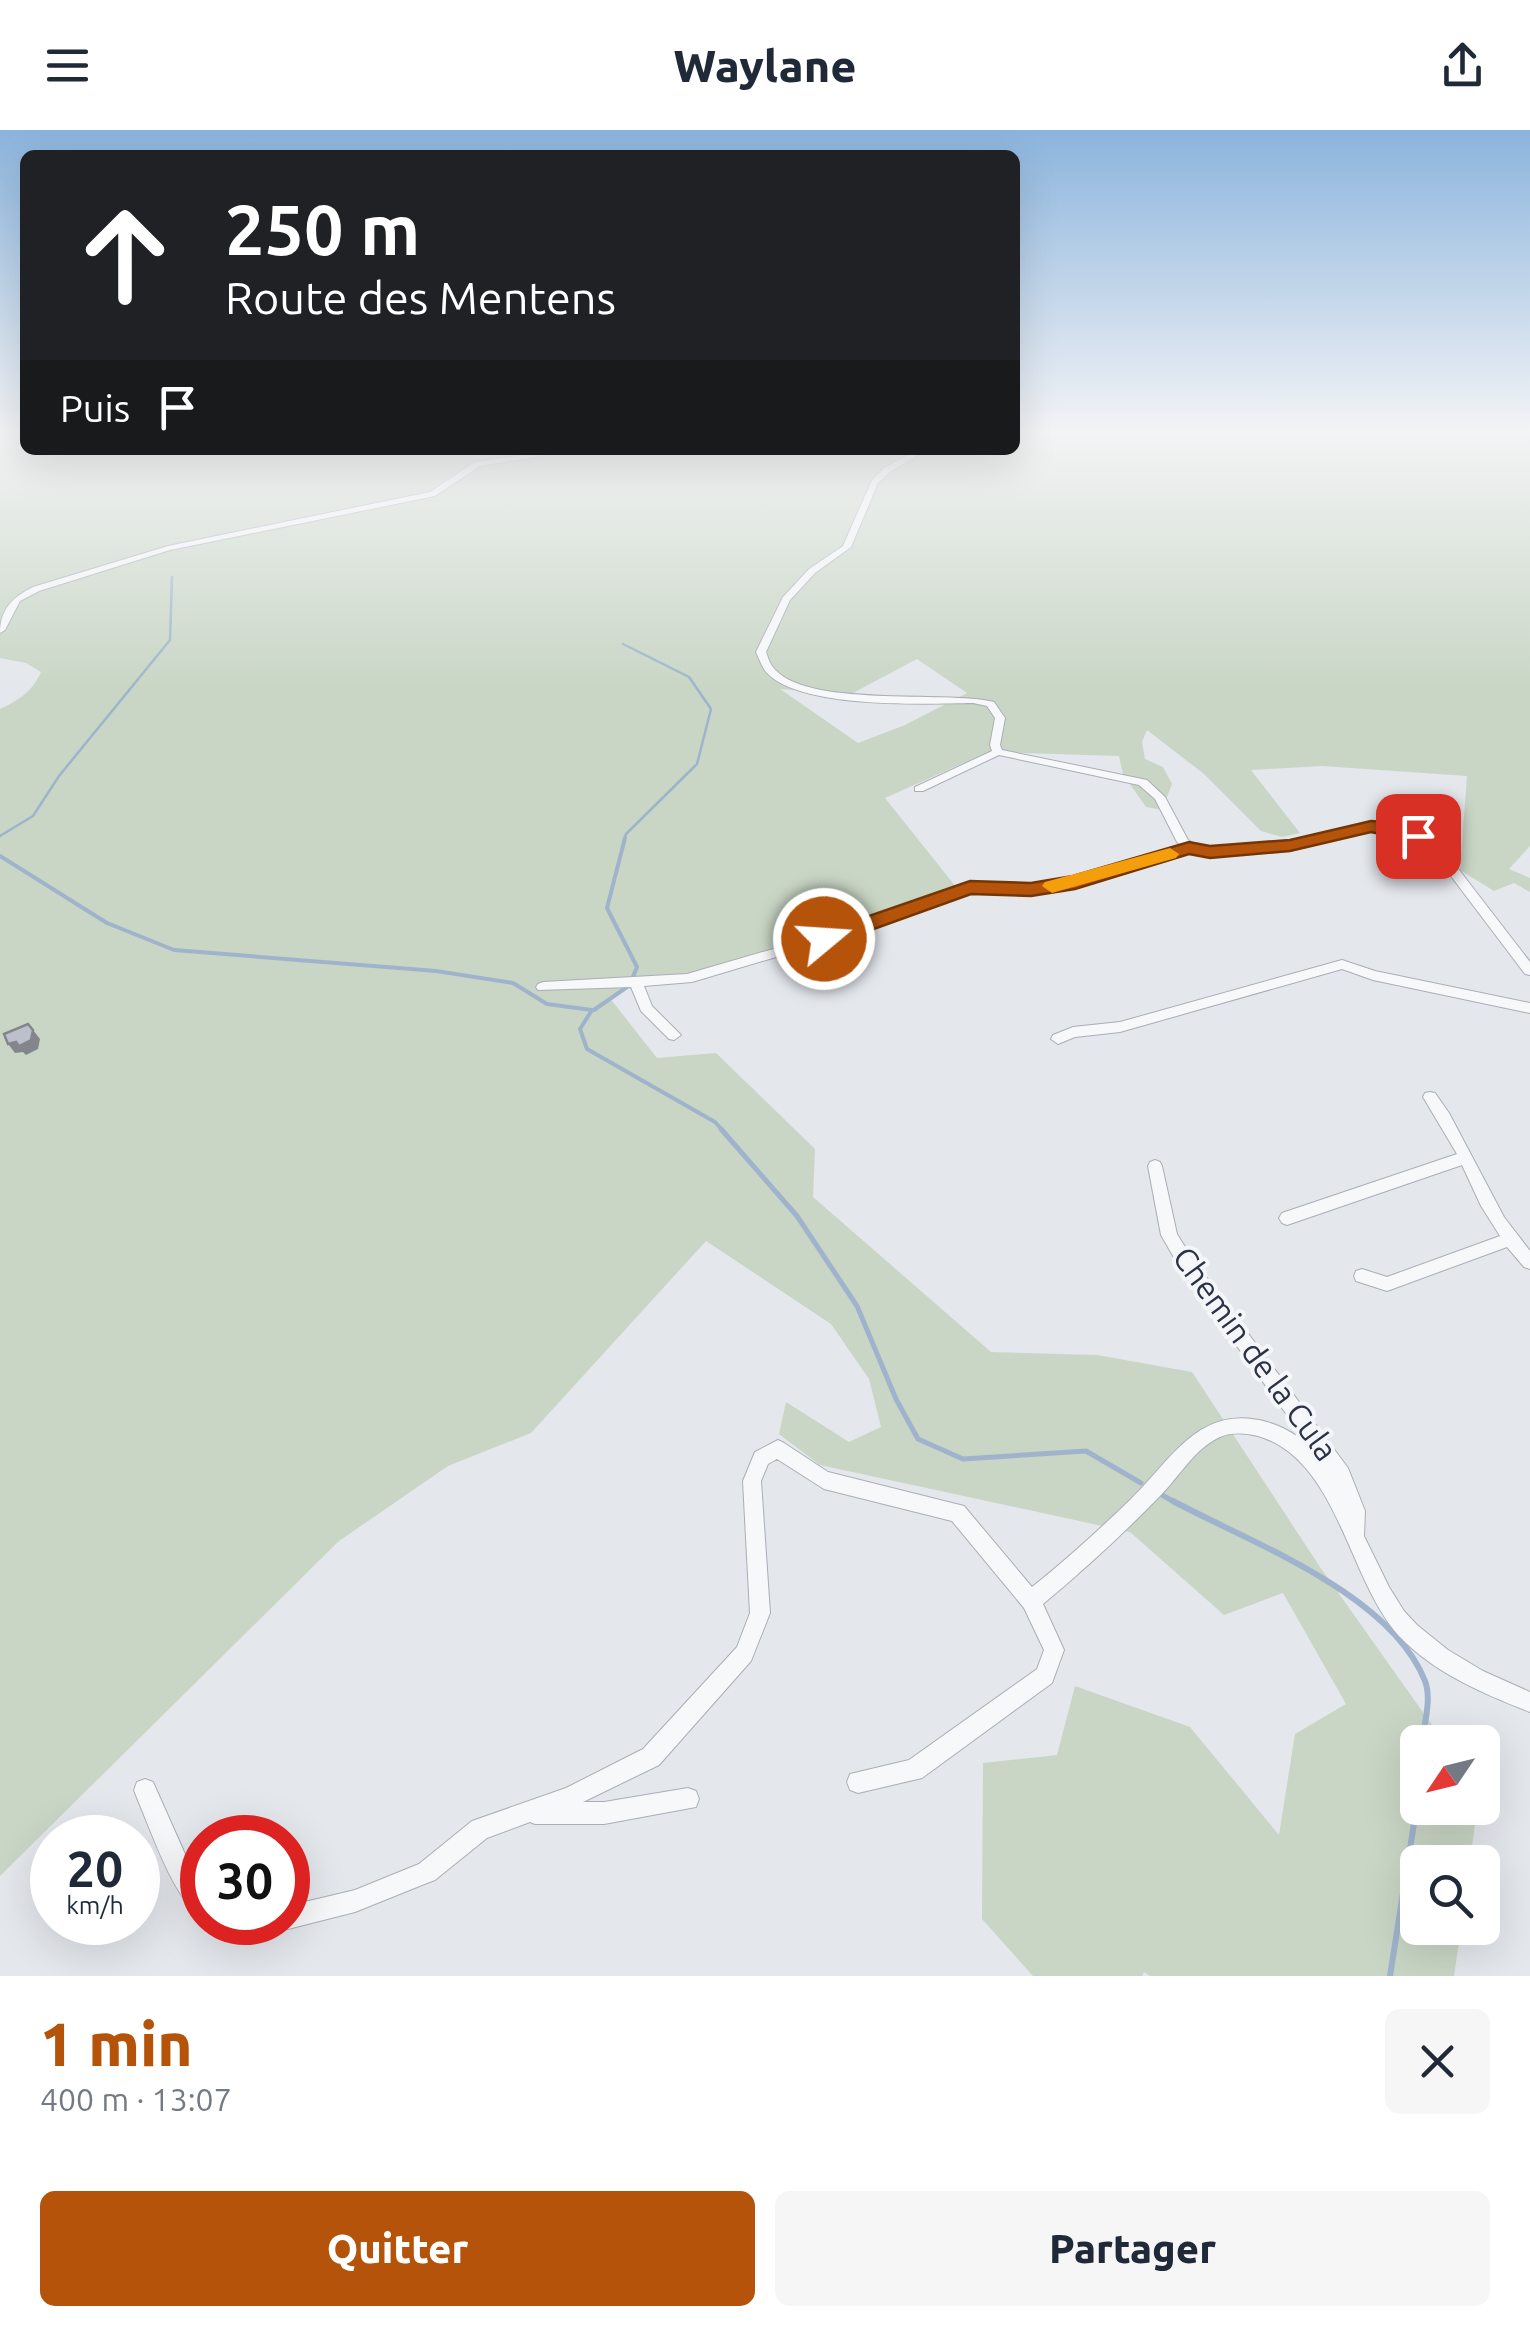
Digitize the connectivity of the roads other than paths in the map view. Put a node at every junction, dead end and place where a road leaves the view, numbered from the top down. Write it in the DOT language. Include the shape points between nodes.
graph roads {
  1 [pos="319,517"];
  2 [pos="860,517"];
  3 [pos="0,630"];
  4 [pos="998,752"];
  5 [pos="919,789"];
  6 [pos="1194,850"];
  7 [pos="1530,972"];
  8 [pos="633,984"];
  9 [pos="543,987"];
  10 [pos="1530,1008"];
  11 [pos="674,1035"];
  12 [pos="1058,1039"];
  13 [pos="1430,1097"];
  14 [pos="1464,1158"];
  15 [pos="1155,1166"];
  16 [pos="1287,1218"];
  17 [pos="1508,1240"];
  18 [pos="1530,1262"];
  19 [pos="1362,1276"];
  20 [pos="1355,1540"];
  21 [pos="1031,1601"];
  22 [pos="1530,1702"];
  23 [pos="858,1782"];
  24 [pos="145,1790"];
  25 [pos="688,1799"];
  26 [pos="525,1813"];
  27 [pos="180,1866"];
  28 [pos="310,1912"];
  1 -- 3 [label="street" via="178,546 65,580 16,599"];
  2 -- 4 [label="street" via="847,547 812,571 778,609 761,660 788,681 861,700 984,701 1000,718"];
  4 -- 5 [label="street"];
  4 -- 6 [label="street" via="1144,782"];
  6 -- 7 [label="street" via="1290,846 1371,826 1410,832 1439,852"];
  6 -- 8 [label="street" via="1031,890 970,888 687,979"];
  8 -- 9 [label="street"];
  8 -- 11 [label="street"];
  10 -- 12 [label="street" via="1342,964"];
  13 -- 14 [label="street"];
  14 -- 16 [label="street"];
  14 -- 17 [label="street"];
  15 -- 20 [label="street, Chemin de la Cula" via="1169,1235 1342,1474 1356,1511"];
  17 -- 18 [label="street"];
  17 -- 19 [label="street" via="1387,1284"];
  20 -- 21 [label="street" via="1315,1466 1295,1444 1266,1429 1222,1428 1197,1442 1087,1556"];
  20 -- 22 [label="street" via="1386,1602 1414,1636 1477,1678"];
  21 -- 23 [label="street" via="1054,1650 1045,1676 914,1770"];
  21 -- 26 [label="street" via="957,1513 824,1480 778,1449 760,1458 752,1480 760,1613 744,1654 651,1757"];
  24 -- 27 [label="street"];
  25 -- 26 [label="street" via="604,1814"];
  26 -- 28 [label="street" via="480,1829 427,1872"];
}
